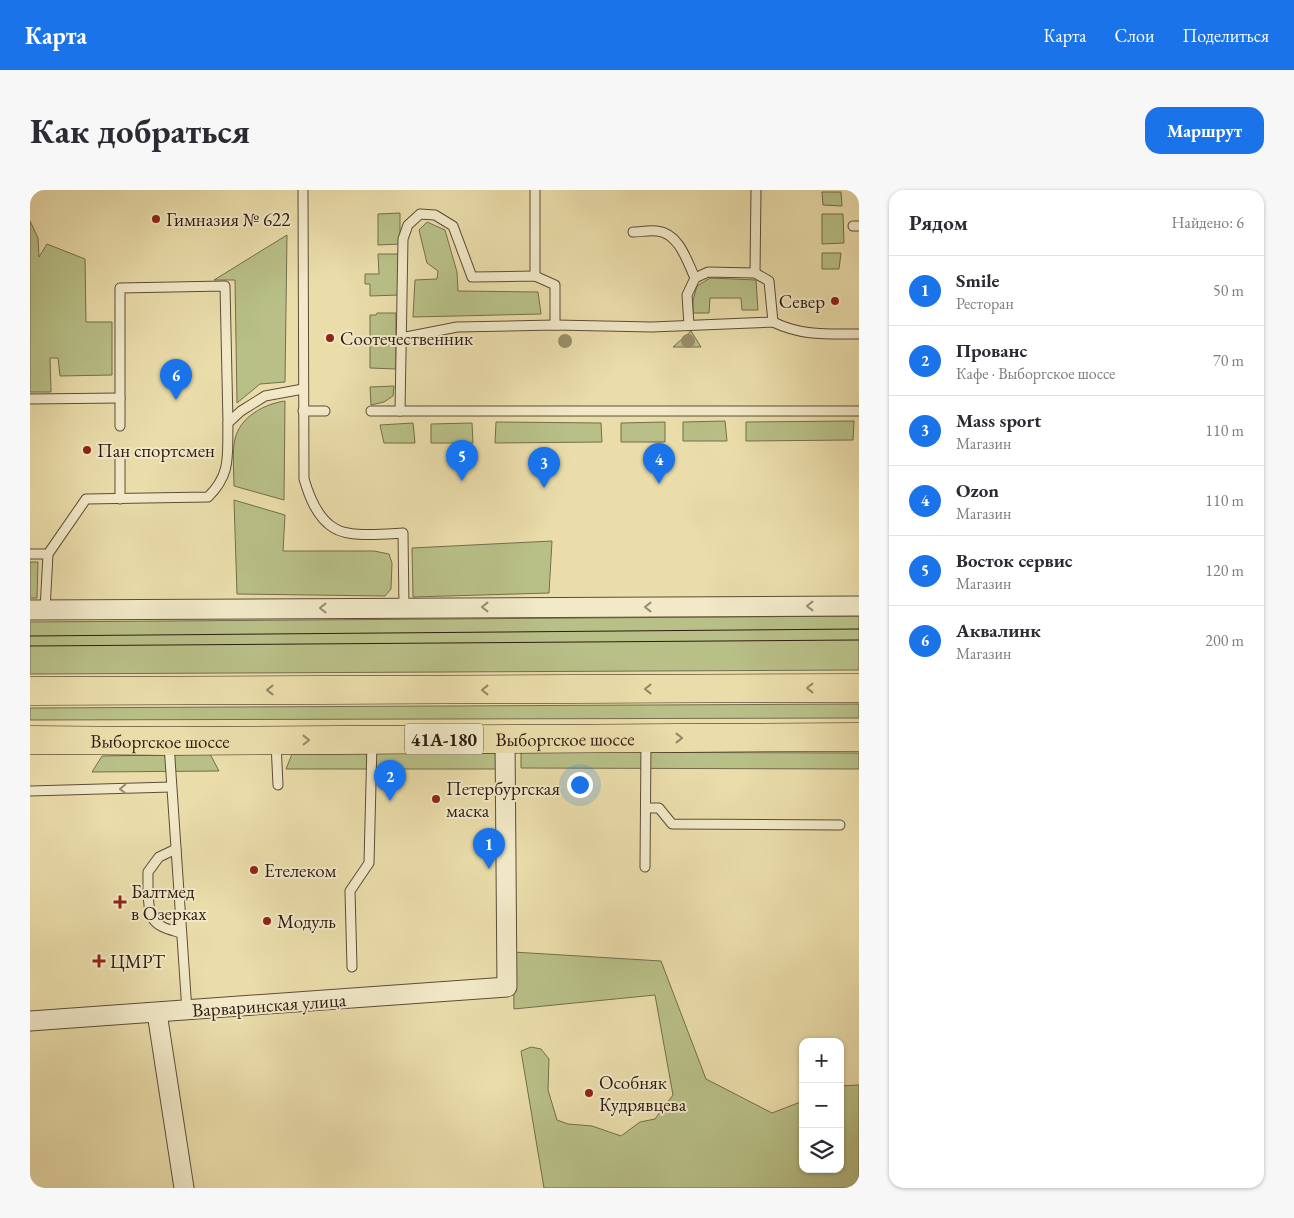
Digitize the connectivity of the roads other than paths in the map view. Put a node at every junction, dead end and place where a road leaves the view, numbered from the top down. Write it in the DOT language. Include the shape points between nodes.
graph roads {
  1 [pos="303,190"];
  2 [pos="536,190"];
  3 [pos="756,190"];
  4 [pos="633,232"];
  5 [pos="756,273"];
  6 [pos="535,276"];
  7 [pos="695,278"];
  8 [pos="773,322"];
  9 [pos="689,325"];
  10 [pos="555,326"];
  11 [pos="859,334"];
  12 [pos="401,338"];
  13 [pos="303,389"];
  14 [pos="120,398"];
  15 [pos="30,399"];
  16 [pos="303,411"];
  17 [pos="325,411"];
  18 [pos="371,411"];
  19 [pos="400,411"];
  20 [pos="859,411"];
  21 [pos="228,424"];
  22 [pos="120,426"];
  23 [pos="120,456"];
  24 [pos="120,499"];
  25 [pos="30,554"];
  26 [pos="48,554"];
  27 [pos="859,606"];
  28 [pos="404,608"];
  29 [pos="38,610"];
  30 [pos="859,688"];
  31 [pos="30,691"];
  32 [pos="859,737"];
  33 [pos="504,738"];
  34 [pos="646,738"];
  35 [pos="30,740"];
  36 [pos="276,740"];
  37 [pos="372,740"];
  38 [pos="168,742"];
  39 [pos="278,785"];
  40 [pos="171,787"];
  41 [pos="30,791"];
  42 [pos="646,808"];
  43 [pos="840,825"];
  44 [pos="176,849"];
  45 [pos="645,867"];
  46 [pos="181,934"];
  47 [pos="352,967"];
  48 [pos="187,1011"];
  49 [pos="157,1013"];
  50 [pos="30,1021"];
  51 [pos="184,1188"];
  1 -- 13 [label="lane"];
  2 -- 6 [label="lane"];
  3 -- 5 [label="lane"];
  4 -- 7 [label="lane" via="658,231 670,235 680,246"];
  5 -- 7 [label="lane" via="708,272"];
  5 -- 8 [label="lane" via="769,281"];
  6 -- 10 [label="lane" via="556,285"];
  6 -- 12 [label="lane" via="472,276 453,226 435,215 420,214 408,225 403,239"];
  7 -- 9 [label="lane" via="687,295"];
  8 -- 9 [label="lane"];
  8 -- 11 [label="lane" via="788,329 814,334"];
  9 -- 10 [label="lane"];
  10 -- 12 [label="lane" via="458,327"];
  12 -- 19 [label="lane"];
  13 -- 16 [label="lane"];
  13 -- 21 [label="lane" via="265,396 241,411"];
  14 -- 15 [label="lane"];
  14 -- 21 [label="lane" via="120,288 225,286"];
  14 -- 22 [label="lane"];
  16 -- 17 [label="lane"];
  16 -- 28 [label="lane" via="304,479 309,498 334,529 360,535 403,533"];
  18 -- 19 [label="lane"];
  19 -- 20 [label="lane"];
  21 -- 24 [label="lane" via="226,472 217,489 208,497"];
  23 -- 24 [label="lane"];
  24 -- 26 [label="lane" via="86,498"];
  25 -- 26 [label="lane"];
  26 -- 29 [label="lane"];
  27 -- 28 [label="street, one-way"];
  28 -- 29 [label="street, one-way"];
  30 -- 31 [label="main road, one-way"];
  34 -- 32 [label="main road, Выборгское шоссе / 41А-180, one-way"];
  33 -- 34 [label="main road, Выборгское шоссе / 41А-180"];
  33 -- 37 [label="main road, Выборгское шоссе / 41А-180"];
  33 -- 48 [label="street, Варваринская улица" via="507,987"];
  34 -- 42 [label="lane"];
  35 -- 38 [label="main road, Выборгское шоссе / 41А-180"];
  36 -- 37 [label="main road, Выборгское шоссе / 41А-180, one-way"];
  36 -- 38 [label="main road, Выборгское шоссе / 41А-180"];
  36 -- 39 [label="lane"];
  37 -- 47 [label="lane" via="369,863 350,891"];
  38 -- 40 [label="lane"];
  40 -- 41 [label="lane, one-way"];
  40 -- 44 [label="lane"];
  42 -- 43 [label="lane" via="659,808 672,824"];
  42 -- 45 [label="lane"];
  44 -- 46 [label="lane"];
  44 -- 46 [label="lane" via="159,857 148,872 150,911 162,927"];
  46 -- 48 [label="lane"];
  48 -- 49 [label="street, Варваринская улица"];
  49 -- 50 [label="street, Варваринская улица"];
  49 -- 51 [label="street"];
}
